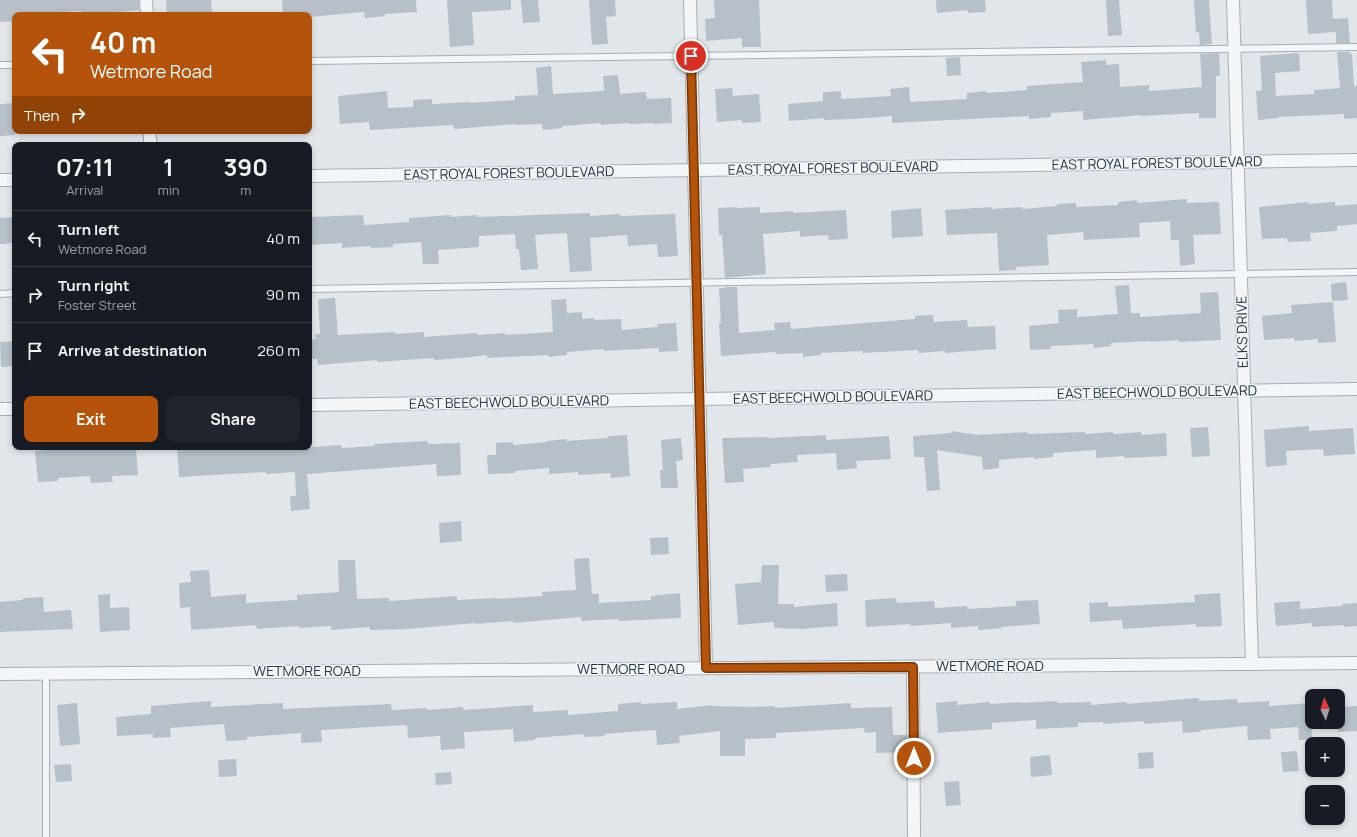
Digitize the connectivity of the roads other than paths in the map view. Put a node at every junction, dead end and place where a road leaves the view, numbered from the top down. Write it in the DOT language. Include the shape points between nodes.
graph roads {
  1 [pos="146,0"];
  2 [pos="690,0"];
  3 [pos="1233,0"];
  4 [pos="147,12"];
  5 [pos="1357,46"];
  6 [pos="1235,48"];
  7 [pos="691,56"];
  8 [pos="312,61"];
  9 [pos="0,65"];
  10 [pos="12,65"];
  11 [pos="1357,160"];
  12 [pos="1238,162"];
  13 [pos="694,170"];
  14 [pos="312,176"];
  15 [pos="0,180"];
  16 [pos="12,180"];
  17 [pos="1357,272"];
  18 [pos="1241,274"];
  19 [pos="697,282"];
  20 [pos="312,289"];
  21 [pos="12,293"];
  22 [pos="0,294"];
  23 [pos="1357,389"];
  24 [pos="1244,391"];
  25 [pos="700,399"];
  26 [pos="312,405"];
  27 [pos="0,409"];
  28 [pos="12,409"];
  29 [pos="1357,663"];
  30 [pos="1252,664"];
  31 [pos="913,667"];
  32 [pos="706,668"];
  33 [pos="46,673"];
  34 [pos="0,674"];
  35 [pos="46,837"];
  36 [pos="914,837"];
  1 -- 4 [label="street"];
  2 -- 7 [label="street"];
  3 -- 6 [label="street, ELKS DRIVE"];
  5 -- 6 [label="lane"];
  6 -- 7 [label="lane"];
  6 -- 12 [label="street, ELKS DRIVE"];
  7 -- 8 [label="lane"];
  7 -- 13 [label="street"];
  9 -- 10 [label="lane"];
  11 -- 12 [label="street, EAST ROYAL FOREST BOULEVARD"];
  12 -- 13 [label="street, EAST ROYAL FOREST BOULEVARD"];
  12 -- 18 [label="street, ELKS DRIVE"];
  13 -- 14 [label="street, EAST ROYAL FOREST BOULEVARD"];
  13 -- 19 [label="street"];
  15 -- 16 [label="street"];
  17 -- 18 [label="lane"];
  18 -- 19 [label="lane"];
  18 -- 24 [label="street, ELKS DRIVE"];
  19 -- 20 [label="lane"];
  19 -- 25 [label="street"];
  21 -- 22 [label="lane"];
  23 -- 24 [label="street, EAST BEECHWOLD BOULEVARD"];
  24 -- 25 [label="street, EAST BEECHWOLD BOULEVARD"];
  24 -- 30 [label="street, ELKS DRIVE"];
  25 -- 26 [label="street, EAST BEECHWOLD BOULEVARD"];
  25 -- 32 [label="street"];
  27 -- 28 [label="street"];
  29 -- 30 [label="street, WETMORE ROAD"];
  30 -- 31 [label="street, WETMORE ROAD"];
  31 -- 32 [label="street, WETMORE ROAD"];
  31 -- 36 [label="street"];
  32 -- 33 [label="street, WETMORE ROAD"];
  33 -- 34 [label="street, WETMORE ROAD"];
  33 -- 35 [label="lane"];
}
